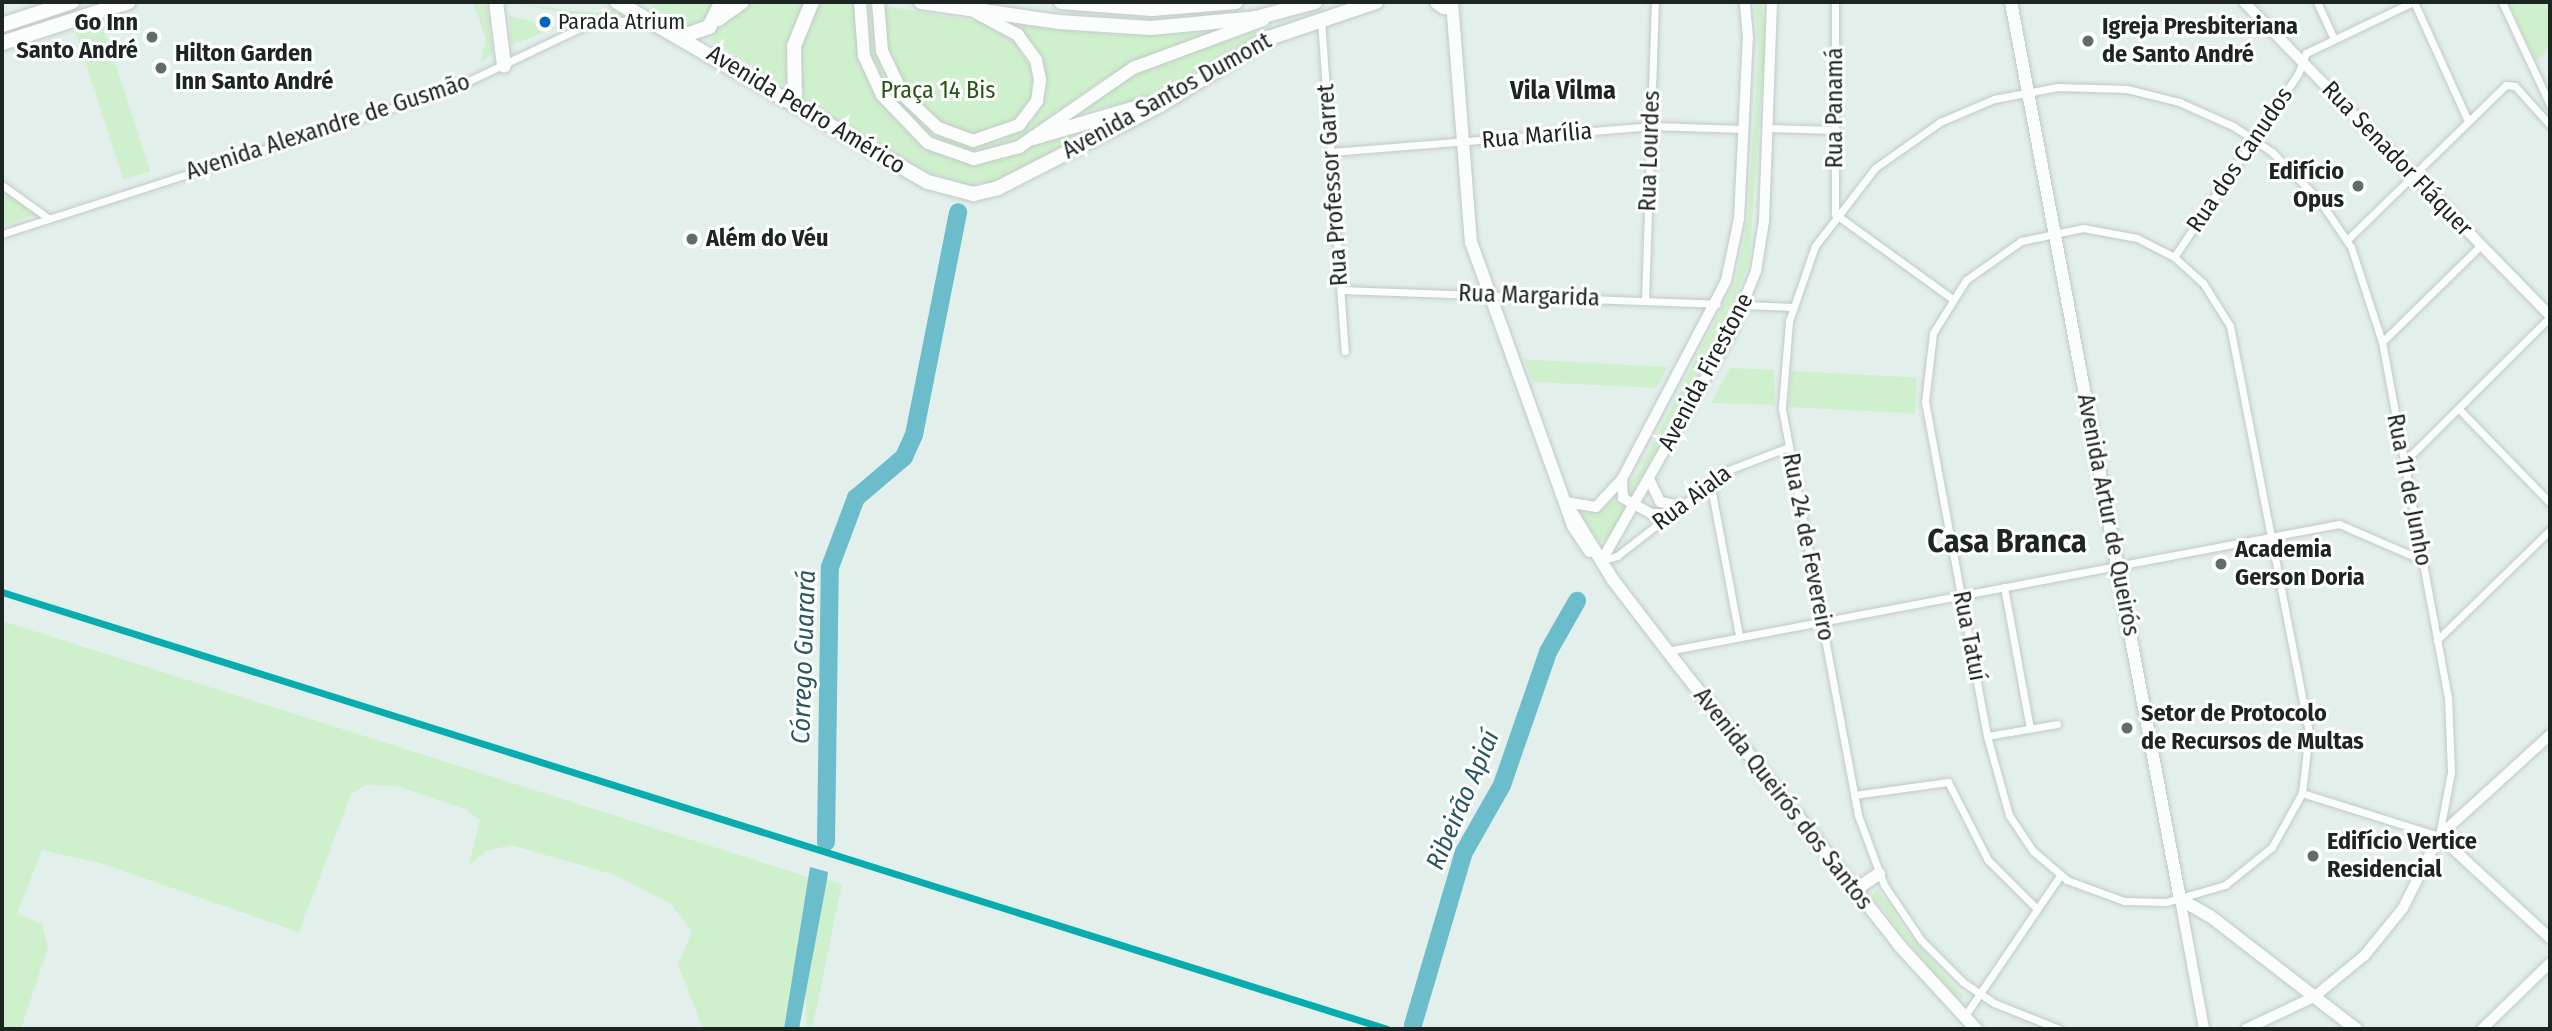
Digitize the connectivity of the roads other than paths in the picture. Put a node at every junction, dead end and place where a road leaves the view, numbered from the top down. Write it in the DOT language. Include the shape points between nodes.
graph roads {
  1 [pos="72,2"];
  2 [pos="128,2"];
  3 [pos="496,2"];
  4 [pos="617,2"];
  5 [pos="722,2"];
  6 [pos="742,2"];
  7 [pos="812,2"];
  8 [pos="860,2"];
  9 [pos="878,2"];
  10 [pos="921,2"];
  11 [pos="1062,2"];
  12 [pos="1112,2"];
  13 [pos="1236,2"];
  14 [pos="1315,2"];
  15 [pos="1376,2"];
  16 [pos="1655,2"];
  17 [pos="1745,2"];
  18 [pos="1772,2"];
  19 [pos="1835,2"];
  20 [pos="2011,2"];
  21 [pos="2244,2"];
  22 [pos="2317,2"];
  23 [pos="2413,2"];
  24 [pos="2502,2"];
  25 [pos="1444,3"];
  26 [pos="1128,8"];
  27 [pos="970,9"];
  28 [pos="1283,11"];
  29 [pos="650,17"];
  30 [pos="718,19"];
  31 [pos="1321,20"];
  32 [pos="2,25"];
  33 [pos="682,36"];
  34 [pos="2334,39"];
  35 [pos="2,43"];
  36 [pos="2303,62"];
  37 [pos="503,65"];
  38 [pos="1184,90"];
  39 [pos="2028,91"];
  40 [pos="795,103"];
  41 [pos="2550,105"];
  42 [pos="2468,121"];
  43 [pos="2550,125"];
  44 [pos="1651,126"];
  45 [pos="1769,128"];
  46 [pos="1743,129"];
  47 [pos="1835,130"];
  48 [pos="1033,138"];
  49 [pos="2254,138"];
  50 [pos="1462,142"];
  51 [pos="1331,152"];
  52 [pos="2413,175"];
  53 [pos="2,185"];
  54 [pos="960,194"];
  55 [pos="1835,214"];
  56 [pos="48,219"];
  57 [pos="2054,230"];
  58 [pos="2,234"];
  59 [pos="2347,240"];
  60 [pos="2481,245"];
  61 [pos="2174,257"];
  62 [pos="1341,289"];
  63 [pos="1488,294"];
  64 [pos="1951,298"];
  65 [pos="1645,301"];
  66 [pos="1717,304"];
  67 [pos="1744,305"];
  68 [pos="1793,307"];
  69 [pos="2550,317"];
  70 [pos="2382,342"];
  71 [pos="1345,351"];
  72 [pos="2458,408"];
  73 [pos="1789,447"];
  74 [pos="2404,462"];
  75 [pos="1622,479"];
  76 [pos="1649,479"];
  77 [pos="1710,482"];
  78 [pos="1565,502"];
  79 [pos="2550,503"];
  80 [pos="1635,505"];
  81 [pos="1681,506"];
  82 [pos="1670,514"];
  83 [pos="2550,530"];
  84 [pos="2273,537"];
  85 [pos="1602,560"];
  86 [pos="2423,560"];
  87 [pos="2118,566"];
  88 [pos="2004,587"];
  89 [pos="1961,595"];
  90 [pos="1821,621"];
  91 [pos="1739,636"];
  92 [pos="2437,640"];
  93 [pos="1667,651"];
  94 [pos="2057,724"];
  95 [pos="2030,728"];
  96 [pos="2550,735"];
  97 [pos="1987,736"];
  98 [pos="2302,793"];
  99 [pos="1854,795"];
  100 [pos="2439,836"];
  101 [pos="1879,873"];
  102 [pos="2060,876"];
  103 [pos="1854,890"];
  104 [pos="2180,900"];
  105 [pos="2037,909"];
  106 [pos="2550,939"];
  107 [pos="2550,964"];
  108 [pos="1979,994"];
  109 [pos="2314,997"];
  110 [pos="1964,1017"];
  111 [pos="1976,1029"];
  112 [pos="2059,1029"];
  113 [pos="2204,1029"];
  114 [pos="2246,1029"];
  115 [pos="2356,1029"];
  116 [pos="2482,1029"];
  1 -- 32 [label="highway"];
  2 -- 35 [label="highway"];
  3 -- 37 [label="highway"];
  4 -- 29 [label="highway, Avenida Pedro Américo"];
  5 -- 30 [label="highway"];
  6 -- 30 [label="highway"];
  7 -- 40 [label="highway" via="794,46"];
  8 -- 48 [label="main road" via="869,70 890,107 917,136 950,154 974,159 1019,147"];
  9 -- 27 [label="main road" via="886,63 918,112 964,140 993,139 1010,131 1037,100 1036,60 1012,29"];
  10 -- 27 [label="highway, Avenida Santos Dumont"];
  11 -- 26 [label="highway, Avenida Santos Dumont"];
  12 -- 26 [label="highway"];
  13 -- 26 [label="highway, Avenida Santos Dumont"];
  14 -- 28 [label="highway, Avenida Santos Dumont"];
  15 -- 31 [label="highway, Avenida Santos Dumont"];
  16 -- 44 [label="street, Rua Lourdes"];
  17 -- 46 [label="main road, Avenida Firestone"];
  18 -- 45 [label="main road, Avenida Firestone"];
  19 -- 47 [label="street, Rua Panamá"];
  20 -- 39 [label="main road, Avenida Artur de Queirós"];
  21 -- 36 [label="main road, Rua Senador Fláquer"];
  22 -- 34 [label="street"];
  23 -- 34 [label="street, Rua dos Canudos"];
  23 -- 42 [label="street"];
  24 -- 41 [label="street"];
  25 -- 50 [label="main road, Avenida Queirós dos Santos" via="1453,30"];
  27 -- 28 [label="highway, Avenida Santos Dumont" via="1151,28"];
  28 -- 48 [label="main road" via="1133,68 1079,100"];
  29 -- 33 [label="highway, Avenida Pedro Américo"];
  29 -- 37 [label="street, Avenida Alexandre de Gusmão" via="594,22"];
  30 -- 33 [label="highway" via="700,32"];
  31 -- 38 [label="highway, Avenida Santos Dumont" via="1269,38"];
  31 -- 51 [label="street, Rua Professor Garret"];
  33 -- 40 [label="highway, Avenida Pedro Américo"];
  34 -- 36 [label="street, Rua dos Canudos" via="2306,53"];
  36 -- 49 [label="street, Rua dos Canudos"];
  36 -- 52 [label="main road, Rua Senador Fláquer"];
  37 -- 56 [label="street, Avenida Alexandre de Gusmão" via="454,88"];
  38 -- 48 [label="highway"];
  38 -- 54 [label="highway, Avenida Santos Dumont" via="998,188"];
  39 -- 49 [label="street, Rua 11 de Junho" via="2092,86 2145,92 2196,108"];
  39 -- 55 [label="street, Rua 24 de Fevereiro" via="1968,108 1919,134 1875,168"];
  39 -- 57 [label="main road, Avenida Artur de Queirós"];
  40 -- 54 [label="highway, Avenida Pedro Américo" via="928,182"];
  42 -- 43 [label="street" via="2510,84"];
  42 -- 52 [label="street"];
  44 -- 46 [label="street, Rua Marília"];
  44 -- 50 [label="street, Rua Marília"];
  44 -- 65 [label="street, Rua Lourdes"];
  45 -- 47 [label="street"];
  45 -- 67 [label="main road, Avenida Firestone" via="1762,241"];
  46 -- 66 [label="main road, Avenida Firestone" via="1737,237"];
  47 -- 55 [label="street, Rua Panamá"];
  49 -- 59 [label="street, Rua 11 de Junho" via="2305,183"];
  49 -- 61 [label="street, Rua dos Canudos"];
  50 -- 51 [label="street, Rua Marília"];
  50 -- 63 [label="main road, Avenida Queirós dos Santos" via="1471,242"];
  51 -- 62 [label="street, Rua Professor Garret"];
  52 -- 59 [label="street"];
  52 -- 60 [label="main road, Rua Senador Fláquer"];
  53 -- 56 [label="street"];
  55 -- 64 [label="street"];
  55 -- 68 [label="street, Rua 24 de Fevereiro" via="1809,259"];
  56 -- 58 [label="street, Avenida Alexandre de Gusmão"];
  57 -- 61 [label="street" via="2110,231"];
  57 -- 64 [label="street, Rua Tatuí" via="2001,251"];
  57 -- 87 [label="main road, Avenida Artur de Queirós"];
  59 -- 70 [label="street, Rua 11 de Junho" via="2367,285"];
  60 -- 69 [label="main road, Rua Senador Fláquer"];
  60 -- 70 [label="street"];
  61 -- 84 [label="street, Rua Tatuí" via="2211,293 2234,336"];
  62 -- 63 [label="street, Rua Margarida"];
  62 -- 71 [label="street, Rua Professor Garret"];
  63 -- 65 [label="street, Rua Margarida"];
  63 -- 78 [label="main road, Avenida Queirós dos Santos"];
  64 -- 89 [label="street, Rua Tatuí" via="1930,342 1924,392"];
  65 -- 66 [label="street, Rua Margarida"];
  66 -- 75 [label="main road, Avenida Firestone"];
  67 -- 68 [label="street"];
  67 -- 76 [label="main road, Avenida Firestone"];
  68 -- 73 [label="street, Rua 24 de Fevereiro" via="1781,392"];
  69 -- 72 [label="street"];
  70 -- 74 [label="street, Rua 11 de Junho"];
  72 -- 74 [label="street"];
  72 -- 79 [label="street"];
  73 -- 77 [label="street, Rua Aiala" via="1748,459"];
  73 -- 90 [label="street, Rua 24 de Fevereiro"];
  74 -- 86 [label="street, Rua 11 de Junho"];
  75 -- 78 [label="main road, Avenida Firestone" via="1596,506"];
  75 -- 80 [label="main road" via="1622,496"];
  76 -- 80 [label="main road, Avenida Firestone"];
  76 -- 81 [label="main road" via="1660,502"];
  77 -- 81 [label="street, Rua Aiala"];
  77 -- 91 [label="street"];
  78 -- 85 [label="main road, Avenida Queirós dos Santos"];
  80 -- 82 [label="main road"];
  80 -- 85 [label="main road, Avenida Firestone"];
  81 -- 82 [label="street, Rua Aiala"];
  82 -- 85 [label="street, Rua Aiala" via="1617,556"];
  83 -- 92 [label="street"];
  84 -- 86 [label="street" via="2346,524"];
  84 -- 87 [label="street"];
  84 -- 98 [label="street, Rua Tatuí" via="2309,732"];
  85 -- 93 [label="main road, Avenida Queirós dos Santos"];
  86 -- 92 [label="street, Rua 11 de Junho"];
  87 -- 88 [label="street"];
  87 -- 104 [label="main road, Avenida Artur de Queirós"];
  88 -- 89 [label="street"];
  88 -- 95 [label="street"];
  89 -- 90 [label="street"];
  89 -- 97 [label="street, Rua Tatuí"];
  90 -- 91 [label="street"];
  90 -- 99 [label="street, Rua 24 de Fevereiro"];
  91 -- 93 [label="street"];
  92 -- 100 [label="street, Rua 11 de Junho" via="2452,746"];
  93 -- 103 [label="main road, Avenida Queirós dos Santos"];
  94 -- 95 [label="street"];
  95 -- 97 [label="street"];
  96 -- 100 [label="main road" via="2453,829"];
  97 -- 102 [label="street, Rua Tatuí" via="2009,815 2033,851"];
  98 -- 100 [label="street"];
  98 -- 104 [label="street, Rua Tatuí" via="2285,828 2255,864 2225,886"];
  99 -- 101 [label="street, Rua 24 de Fevereiro"];
  99 -- 105 [label="street" via="1948,782 1988,860"];
  100 -- 106 [label="main road"];
  100 -- 109 [label="main road, Rua 11 de Junho" via="2393,923 2354,965"];
  101 -- 103 [label="main road"];
  101 -- 108 [label="street, Rua 24 de Fevereiro" via="1920,940"];
  102 -- 104 [label="street, Rua Tatuí" via="2124,901"];
  102 -- 105 [label="street"];
  103 -- 110 [label="main road, Avenida Queirós dos Santos"];
  104 -- 109 [label="main road" via="2210,916"];
  104 -- 113 [label="main road, Avenida Artur de Queirós"];
  105 -- 108 [label="street"];
  107 -- 116 [label="main road"];
  108 -- 110 [label="street"];
  108 -- 112 [label="street, Rua 24 de Fevereiro"];
  109 -- 114 [label="main road, Rua 11 de Junho"];
  109 -- 115 [label="main road"];
  110 -- 111 [label="main road, Avenida Queirós dos Santos"];
}
